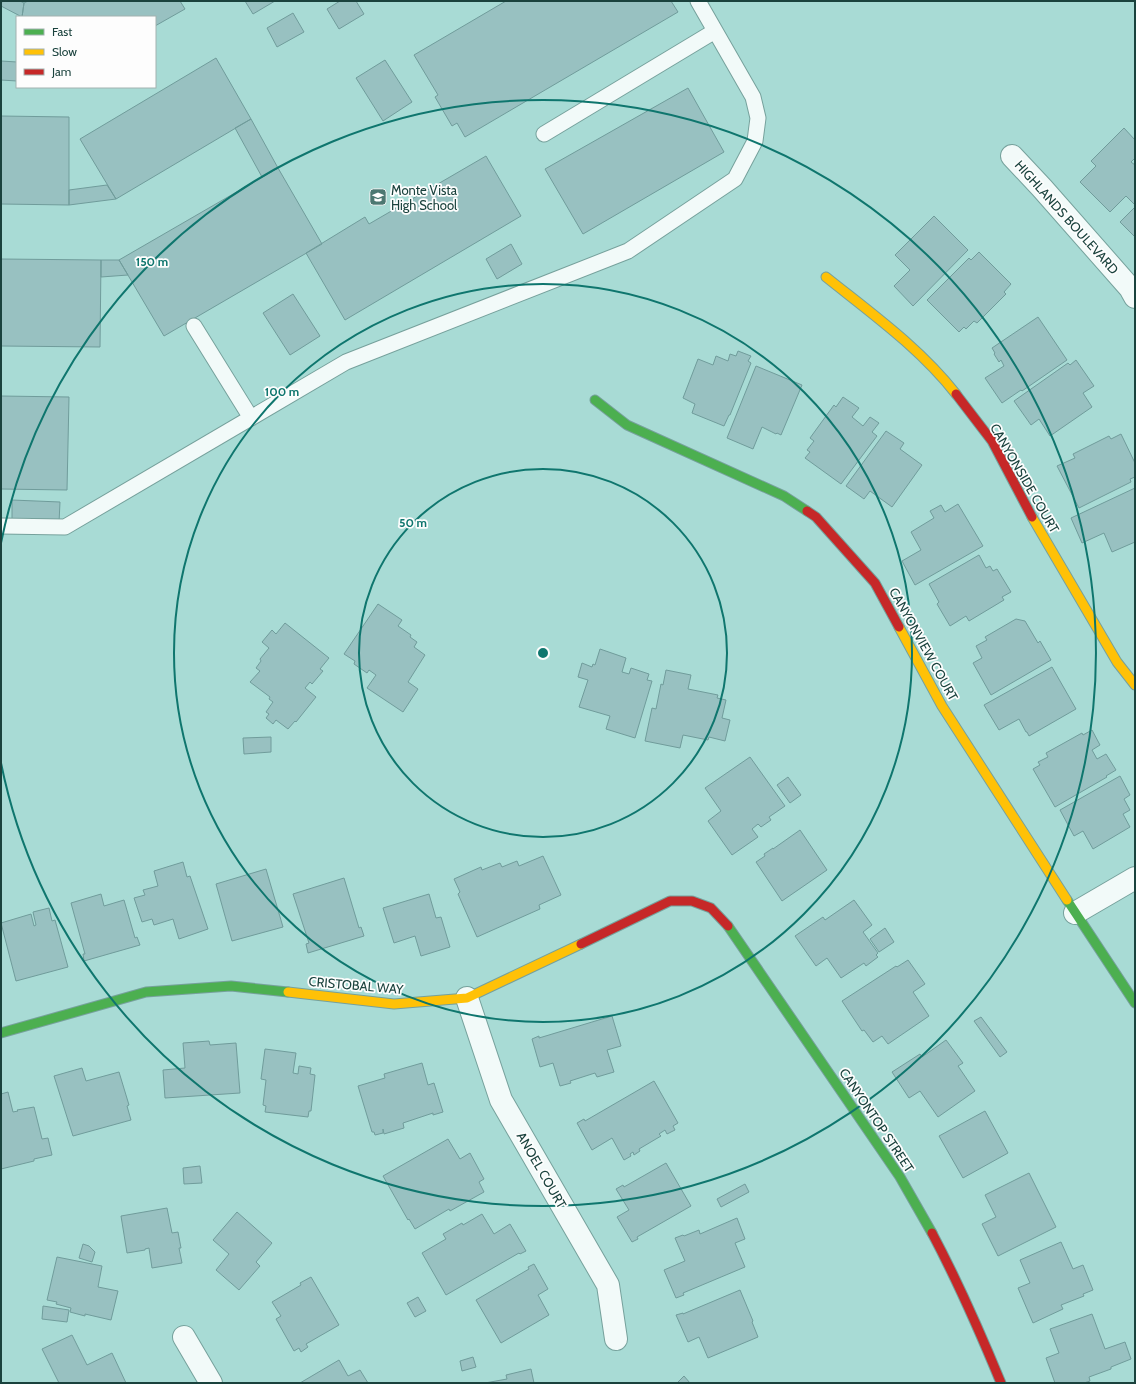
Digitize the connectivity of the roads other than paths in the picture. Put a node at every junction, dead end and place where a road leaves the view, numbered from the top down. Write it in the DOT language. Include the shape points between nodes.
graph roads {
  1 [pos="698,1"];
  2 [pos="715,31"];
  3 [pos="544,134"];
  4 [pos="1012,156"];
  5 [pos="826,277"];
  6 [pos="1135,297"];
  7 [pos="194,326"];
  8 [pos="595,400"];
  9 [pos="251,418"];
  10 [pos="1,526"];
  11 [pos="1135,685"];
  12 [pos="1135,878"];
  13 [pos="692,901"];
  14 [pos="1075,912"];
  15 [pos="467,998"];
  16 [pos="1135,1003"];
  17 [pos="1,1033"];
  18 [pos="184,1337"];
  19 [pos="616,1339"];
  20 [pos="211,1383"];
  21 [pos="1001,1383"];
  1 -- 2 [label="lane"];
  2 -- 3 [label="lane"];
  2 -- 9 [label="lane" via="753,97 758,118 755,141 735,179 628,251 346,362"];
  4 -- 6 [label="street, HIGHLANDS BOULEVARD" via="1077,227"];
  5 -- 11 [label="street, CANYONSIDE COURT" via="908,343 948,384 992,441 1030,513 1117,662"];
  7 -- 9 [label="lane"];
  8 -- 14 [label="street, CANYONVIEW COURT" via="627,425 784,496 816,517 876,583 942,706"];
  9 -- 10 [label="lane" via="66,527"];
  12 -- 14 [label="street"];
  13 -- 15 [label="street, CRISTOBAL WAY" via="670,901"];
  13 -- 21 [label="street, CANYONTOP STREET" via="710,908 726,923 900,1177 949,1265"];
  14 -- 16 [label="street, CANYONVIEW COURT"];
  15 -- 17 [label="street, CRISTOBAL WAY" via="394,1004 231,986 154,991"];
  15 -- 19 [label="street, ANOEL COURT" via="501,1100 608,1285"];
  18 -- 20 [label="street"];
}
